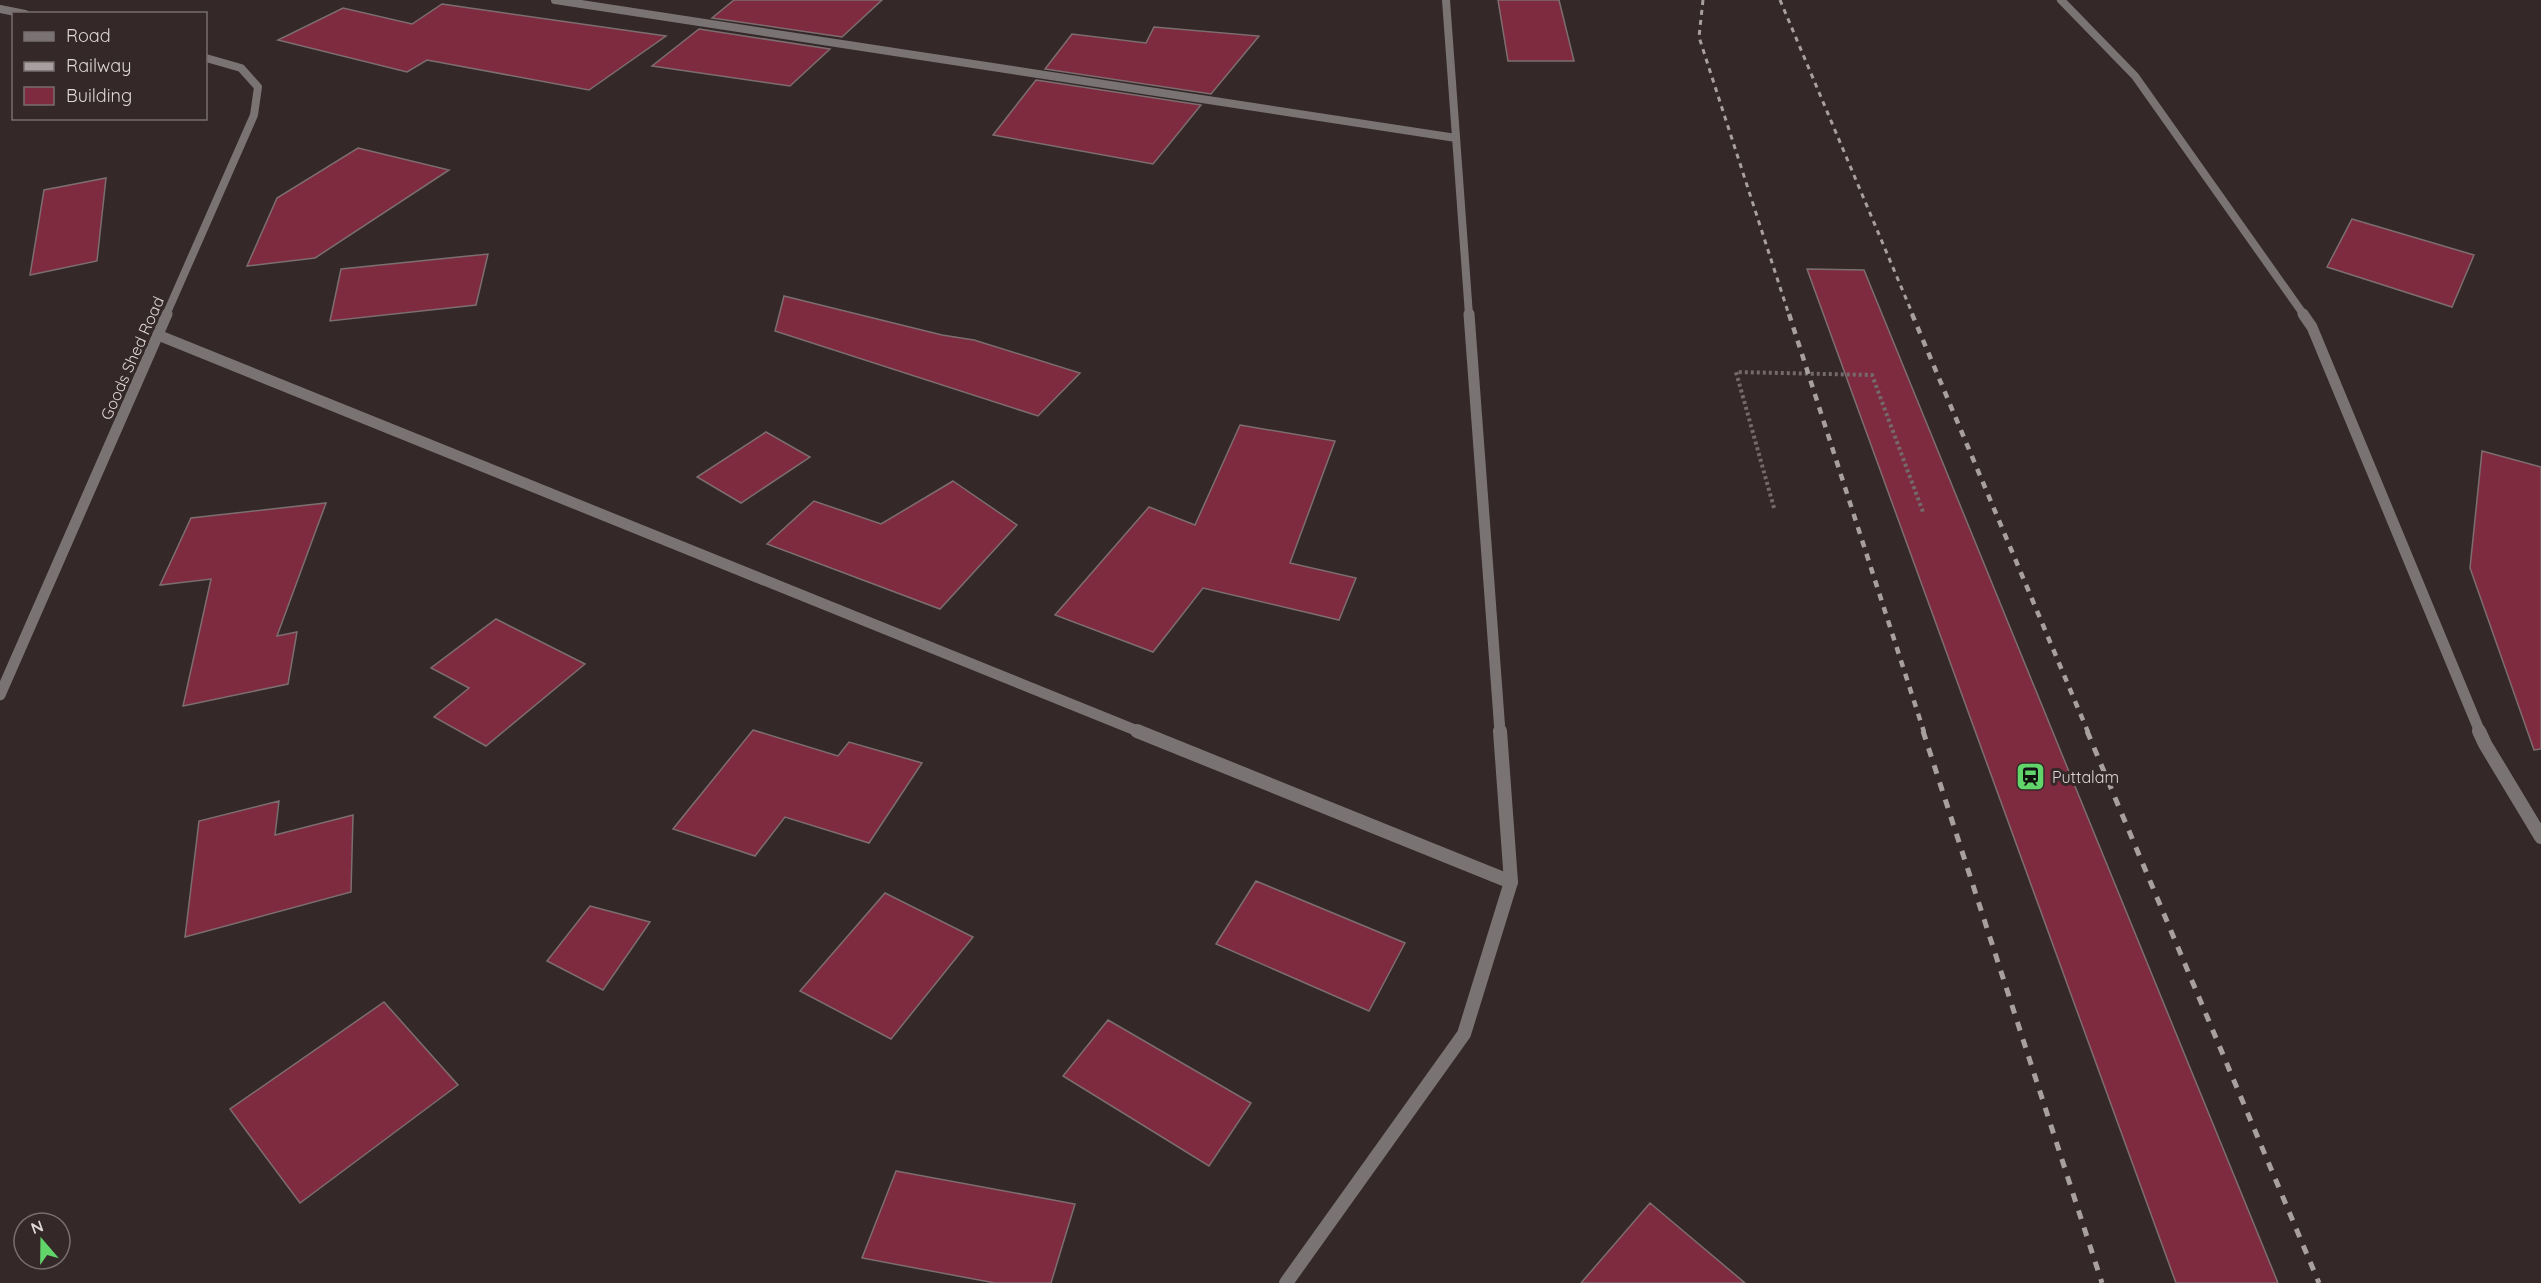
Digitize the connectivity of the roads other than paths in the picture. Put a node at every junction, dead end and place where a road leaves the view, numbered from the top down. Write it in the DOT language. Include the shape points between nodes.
graph roads {
  1 [pos="555,0"];
  2 [pos="1446,0"];
  3 [pos="2061,0"];
  4 [pos="0,9"];
  5 [pos="15,12"];
  6 [pos="207,58"];
  7 [pos="1456,138"];
  8 [pos="158,335"];
  9 [pos="0,695"];
  10 [pos="2541,837"];
  11 [pos="1511,882"];
  12 [pos="1286,1283"];
  1 -- 7 [label="street"];
  2 -- 7 [label="street"];
  3 -- 10 [label="street" via="2135,76 2312,327 2485,744"];
  4 -- 5 [label="street"];
  6 -- 8 [label="street, Goods Shed Road" via="241,68 258,87 254,115"];
  7 -- 11 [label="street"];
  8 -- 9 [label="street, Goods Shed Road"];
  8 -- 11 [label="street"];
  11 -- 12 [label="street" via="1464,1034"];
}
